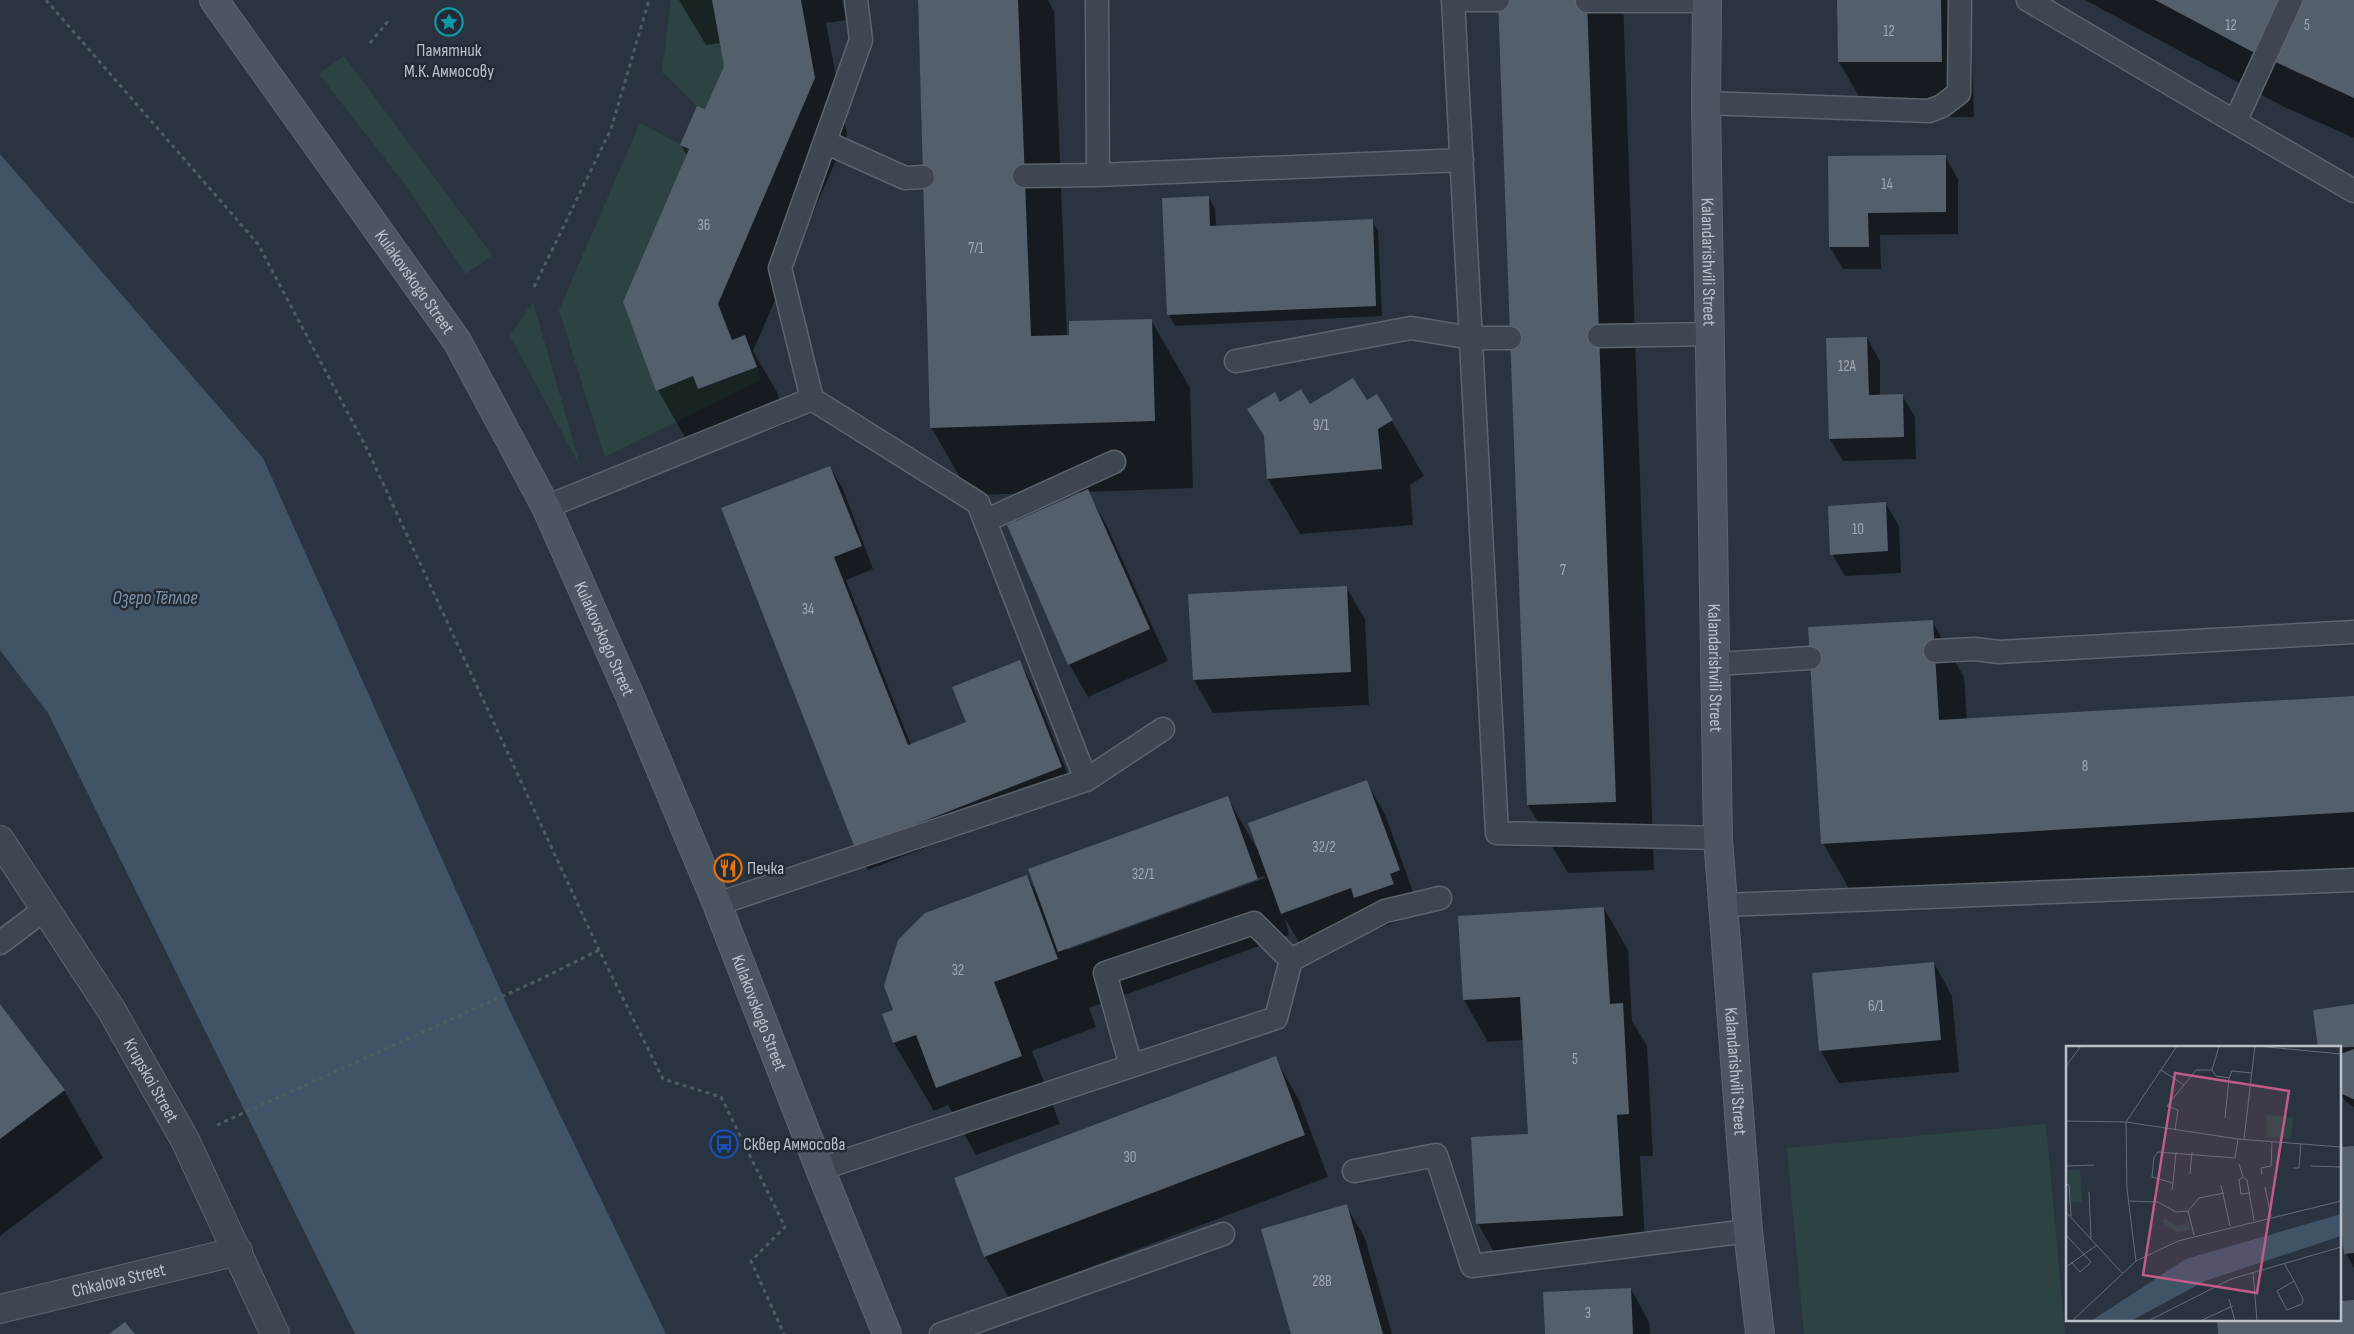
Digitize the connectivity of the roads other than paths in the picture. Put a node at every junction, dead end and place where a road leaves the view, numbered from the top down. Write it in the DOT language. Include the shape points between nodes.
graph roads {
  1 [pos="214,0"];
  2 [pos="856,0"];
  3 [pos="1097,0"];
  4 [pos="1453,0"];
  5 [pos="1498,0"];
  6 [pos="1960,0"];
  7 [pos="2028,0"];
  8 [pos="2291,0"];
  9 [pos="1587,1"];
  10 [pos="1707,1"];
  11 [pos="1706,103"];
  12 [pos="2235,122"];
  13 [pos="825,142"];
  14 [pos="1462,160"];
  15 [pos="1098,175"];
  16 [pos="1024,176"];
  17 [pos="923,177"];
  18 [pos="2354,192"];
  19 [pos="1711,334"];
  20 [pos="1599,336"];
  21 [pos="1471,338"];
  22 [pos="1510,338"];
  23 [pos="1236,361"];
  24 [pos="812,399"];
  25 [pos="1114,462"];
  26 [pos="546,507"];
  27 [pos="985,521"];
  28 [pos="2354,632"];
  29 [pos="1935,651"];
  30 [pos="1810,658"];
  31 [pos="1716,664"];
  32 [pos="1163,729"];
  33 [pos="1086,780"];
  34 [pos="1718,838"];
  35 [pos="0,840"];
  36 [pos="2354,880"];
  37 [pos="1440,898"];
  38 [pos="717,904"];
  39 [pos="1725,905"];
  40 [pos="45,909"];
  41 [pos="0,943"];
  42 [pos="1291,960"];
  43 [pos="1131,1066"];
  44 [pos="820,1169"];
  45 [pos="1354,1170"];
  46 [pos="1748,1231"];
  47 [pos="1223,1234"];
  48 [pos="238,1251"];
  49 [pos="0,1309"];
  50 [pos="276,1334"];
  51 [pos="887,1334"];
  52 [pos="941,1334"];
  53 [pos="1760,1334"];
  1 -- 26 [label="main road, Kulakovskogo Street" via="457,341"];
  2 -- 13 [label="lane" via="861,40"];
  3 -- 15 [label="lane"];
  4 -- 5 [label="lane"];
  4 -- 14 [label="lane"];
  6 -- 11 [label="lane" via="1959,93 1942,106 1928,111"];
  7 -- 12 [label="lane"];
  8 -- 12 [label="lane"];
  9 -- 10 [label="lane"];
  10 -- 11 [label="main road, Kalandarishvili Street"];
  11 -- 19 [label="main road, Kalandarishvili Street"];
  12 -- 18 [label="lane"];
  13 -- 17 [label="lane" via="905,178"];
  13 -- 24 [label="lane" via="780,268"];
  14 -- 15 [label="lane"];
  14 -- 21 [label="lane"];
  15 -- 16 [label="lane"];
  19 -- 20 [label="lane"];
  19 -- 31 [label="main road, Kalandarishvili Street"];
  21 -- 22 [label="lane"];
  21 -- 23 [label="lane" via="1411,328"];
  21 -- 34 [label="lane" via="1497,833"];
  24 -- 26 [label="lane"];
  24 -- 27 [label="lane" via="978,503"];
  25 -- 27 [label="lane"];
  26 -- 38 [label="main road, Kulakovskogo Street"];
  27 -- 33 [label="lane"];
  28 -- 29 [label="lane" via="1999,652 1975,649"];
  30 -- 31 [label="lane"];
  31 -- 34 [label="main road, Kalandarishvili Street"];
  32 -- 33 [label="lane"];
  33 -- 38 [label="lane"];
  34 -- 39 [label="main road, Kalandarishvili Street"];
  35 -- 40 [label="street, Krupskoi Street"];
  36 -- 39 [label="lane"];
  37 -- 42 [label="lane" via="1385,911"];
  38 -- 44 [label="main road, Kulakovskogo Street"];
  39 -- 46 [label="main road, Kalandarishvili Street"];
  40 -- 41 [label="lane"];
  40 -- 48 [label="street, Krupskoi Street" via="112,1010 185,1140"];
  42 -- 43 [label="lane" via="1276,1018"];
  42 -- 43 [label="lane" via="1254,924 1105,973"];
  43 -- 44 [label="lane"];
  44 -- 51 [label="main road, Kulakovskogo Street"];
  45 -- 46 [label="lane" via="1436,1155 1472,1266"];
  46 -- 53 [label="main road, Kalandarishvili Street"];
  47 -- 52 [label="lane"];
  48 -- 49 [label="street, Chkalova Street"];
  48 -- 50 [label="street, Krupskoi Street"];
}
